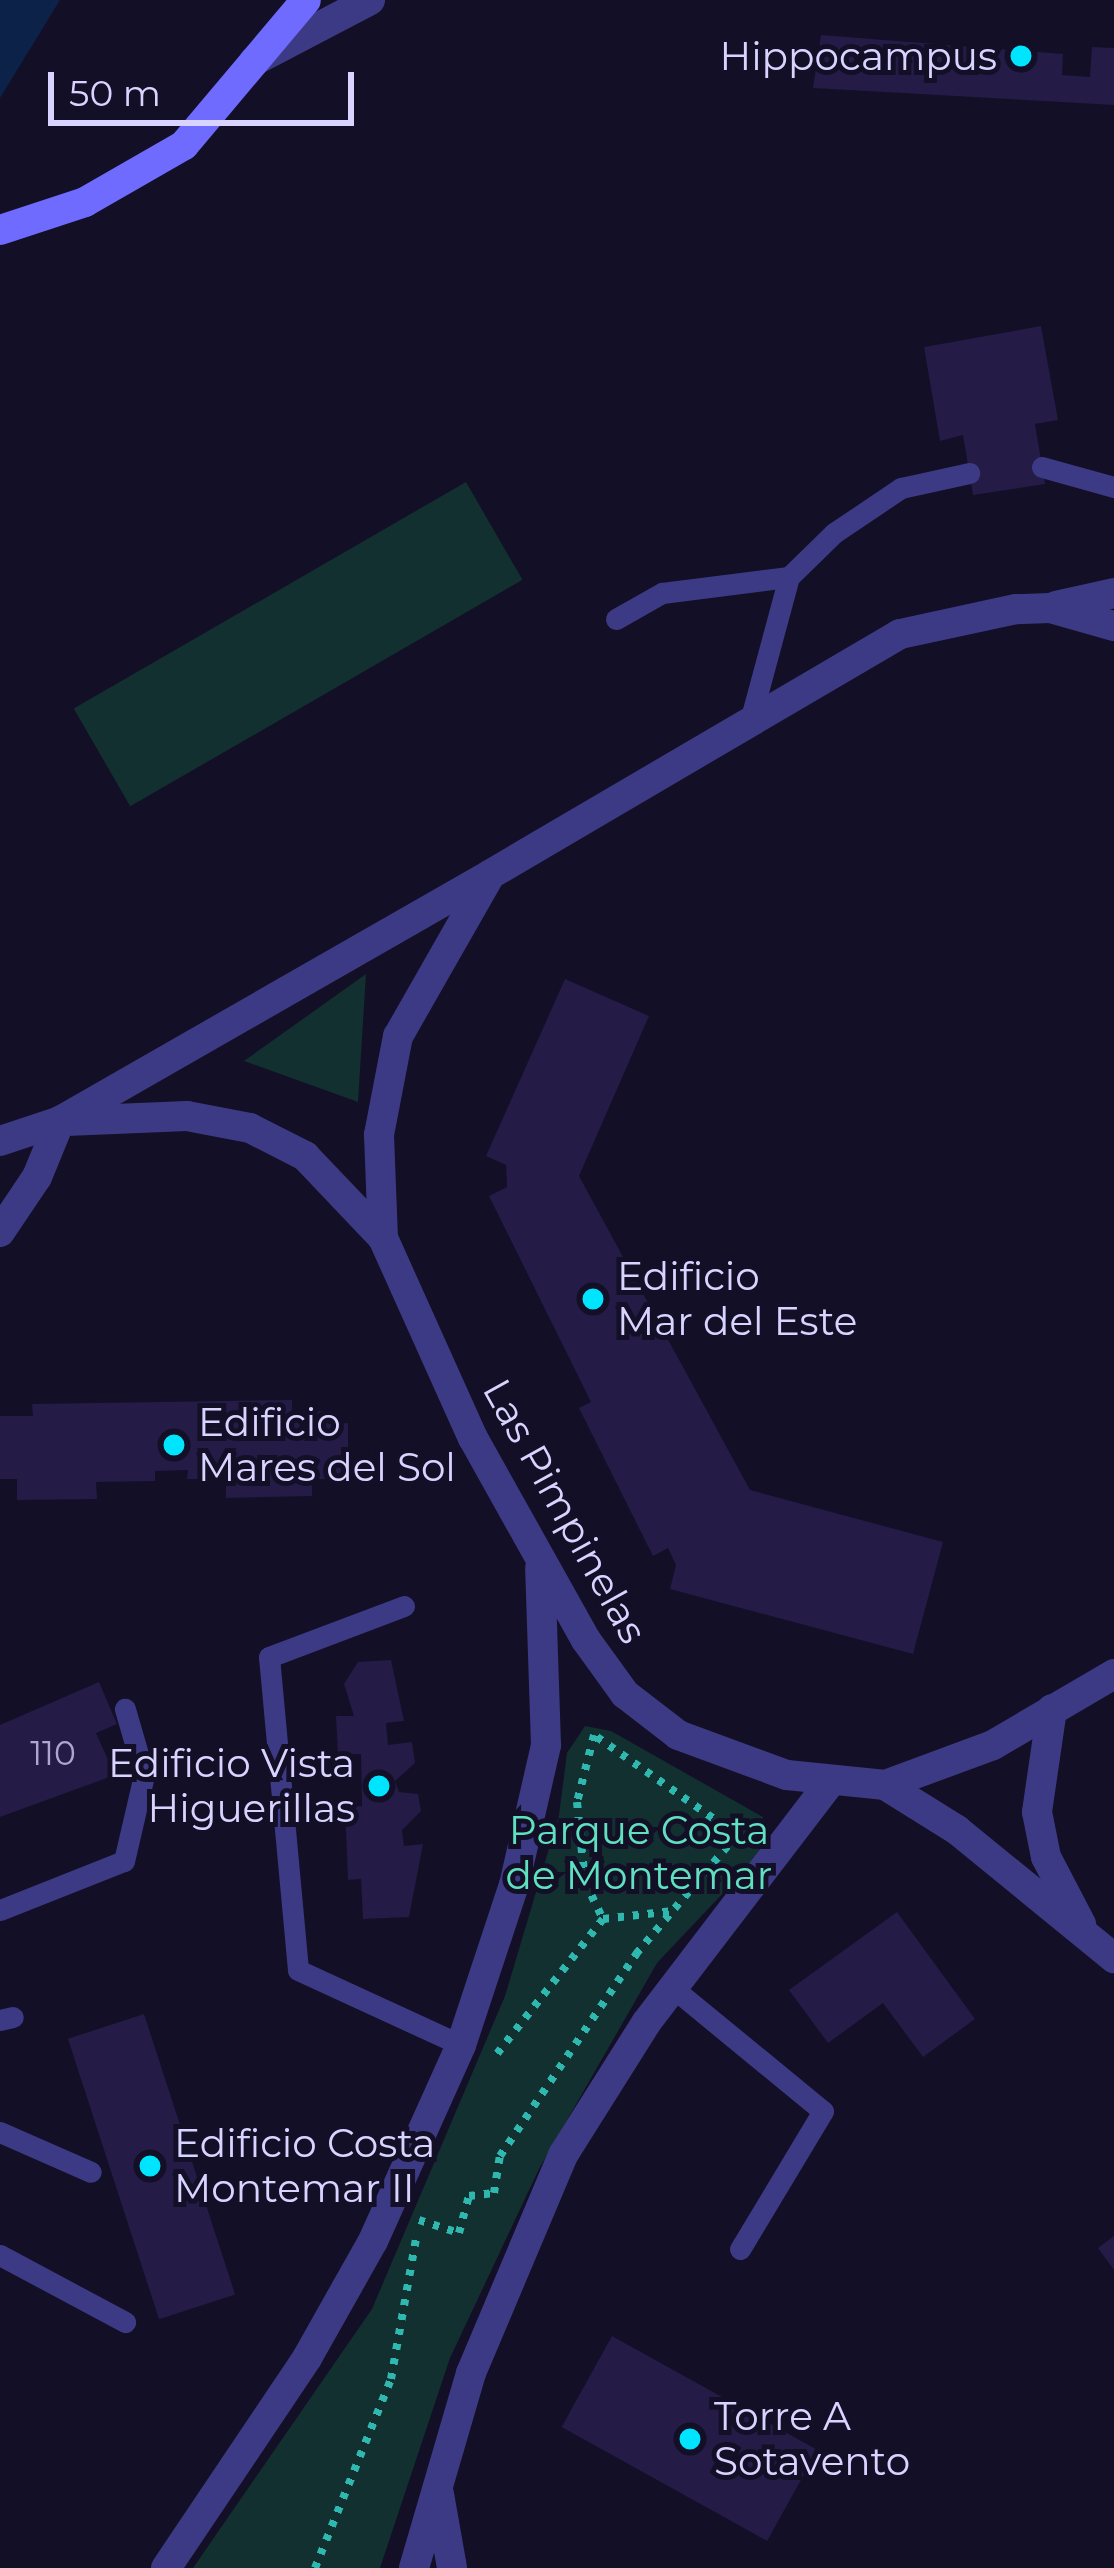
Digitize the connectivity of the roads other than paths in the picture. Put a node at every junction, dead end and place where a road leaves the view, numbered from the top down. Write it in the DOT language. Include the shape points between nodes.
graph roads {
  1 [pos="306,0"];
  2 [pos="370,0"];
  3 [pos="254,62"];
  4 [pos="0,230"];
  5 [pos="1042,466"];
  6 [pos="969,473"];
  7 [pos="1114,487"];
  8 [pos="789,578"];
  9 [pos="1114,593"];
  10 [pos="1050,608"];
  11 [pos="616,620"];
  12 [pos="1114,626"];
  13 [pos="749,725"];
  14 [pos="490,875"];
  15 [pos="60,1121"];
  16 [pos="0,1141"];
  17 [pos="0,1232"];
  18 [pos="383,1238"];
  19 [pos="540,1562"];
  20 [pos="404,1606"];
  21 [pos="1114,1674"];
  22 [pos="125,1708"];
  23 [pos="1052,1709"];
  24 [pos="830,1782"];
  25 [pos="885,1785"];
  26 [pos="0,1910"];
  27 [pos="1086,1935"];
  28 [pos="1114,1958"];
  29 [pos="673,1988"];
  30 [pos="461,2044"];
  31 [pos="0,2132"];
  32 [pos="91,2172"];
  33 [pos="740,2249"];
  34 [pos="0,2254"];
  35 [pos="125,2322"];
  36 [pos="439,2494"];
  37 [pos="166,2568"];
  38 [pos="414,2568"];
  39 [pos="452,2568"];
  1 -- 3 [label="main road"];
  2 -- 3 [label="street"];
  3 -- 4 [label="main road" via="184,145 136,177"];
  5 -- 7 [label="lane"];
  6 -- 8 [label="lane" via="901,488 834,532"];
  8 -- 11 [label="lane" via="662,593"];
  8 -- 13 [label="lane"];
  9 -- 10 [label="street"];
  10 -- 12 [label="street, Las Pimpinelas"];
  10 -- 13 [label="street, Las Pimpinelas" via="976,613 900,634"];
  13 -- 14 [label="street, Las Pimpinelas"];
  14 -- 15 [label="street, Las Pimpinelas"];
  14 -- 18 [label="street, Las Pimpinelas" via="398,1036 379,1135"];
  15 -- 16 [label="street, Las Pimpinelas"];
  15 -- 17 [label="street" via="38,1177"];
  15 -- 18 [label="street, Las Pimpinelas" via="187,1116 250,1128 304,1156"];
  18 -- 19 [label="street, Las Pimpinelas"];
  19 -- 24 [label="street, Las Pimpinelas" via="625,1694 678,1735 734,1761"];
  19 -- 30 [label="street" via="546,1745 514,1885"];
  20 -- 30 [label="lane" via="269,1657 298,1970"];
  21 -- 23 [label="street, Las Pimpinelas"];
  22 -- 26 [label="lane" via="144,1775 124,1861"];
  23 -- 25 [label="street, Las Pimpinelas" via="993,1745"];
  23 -- 27 [label="street, Las Pimpinelas" via="1037,1812 1046,1857"];
  24 -- 25 [label="street, Las Pimpinelas"];
  24 -- 29 [label="street"];
  25 -- 27 [label="street, Las Pimpinelas" via="957,1830"];
  27 -- 28 [label="street, Las Pimpinelas"];
  29 -- 33 [label="lane" via="823,2111"];
  29 -- 36 [label="street" via="563,2156 523,2242 471,2373"];
  30 -- 37 [label="street" via="373,2241 307,2358"];
  31 -- 32 [label="lane"];
  34 -- 35 [label="lane"];
  36 -- 38 [label="street"];
  36 -- 39 [label="street"];
}
